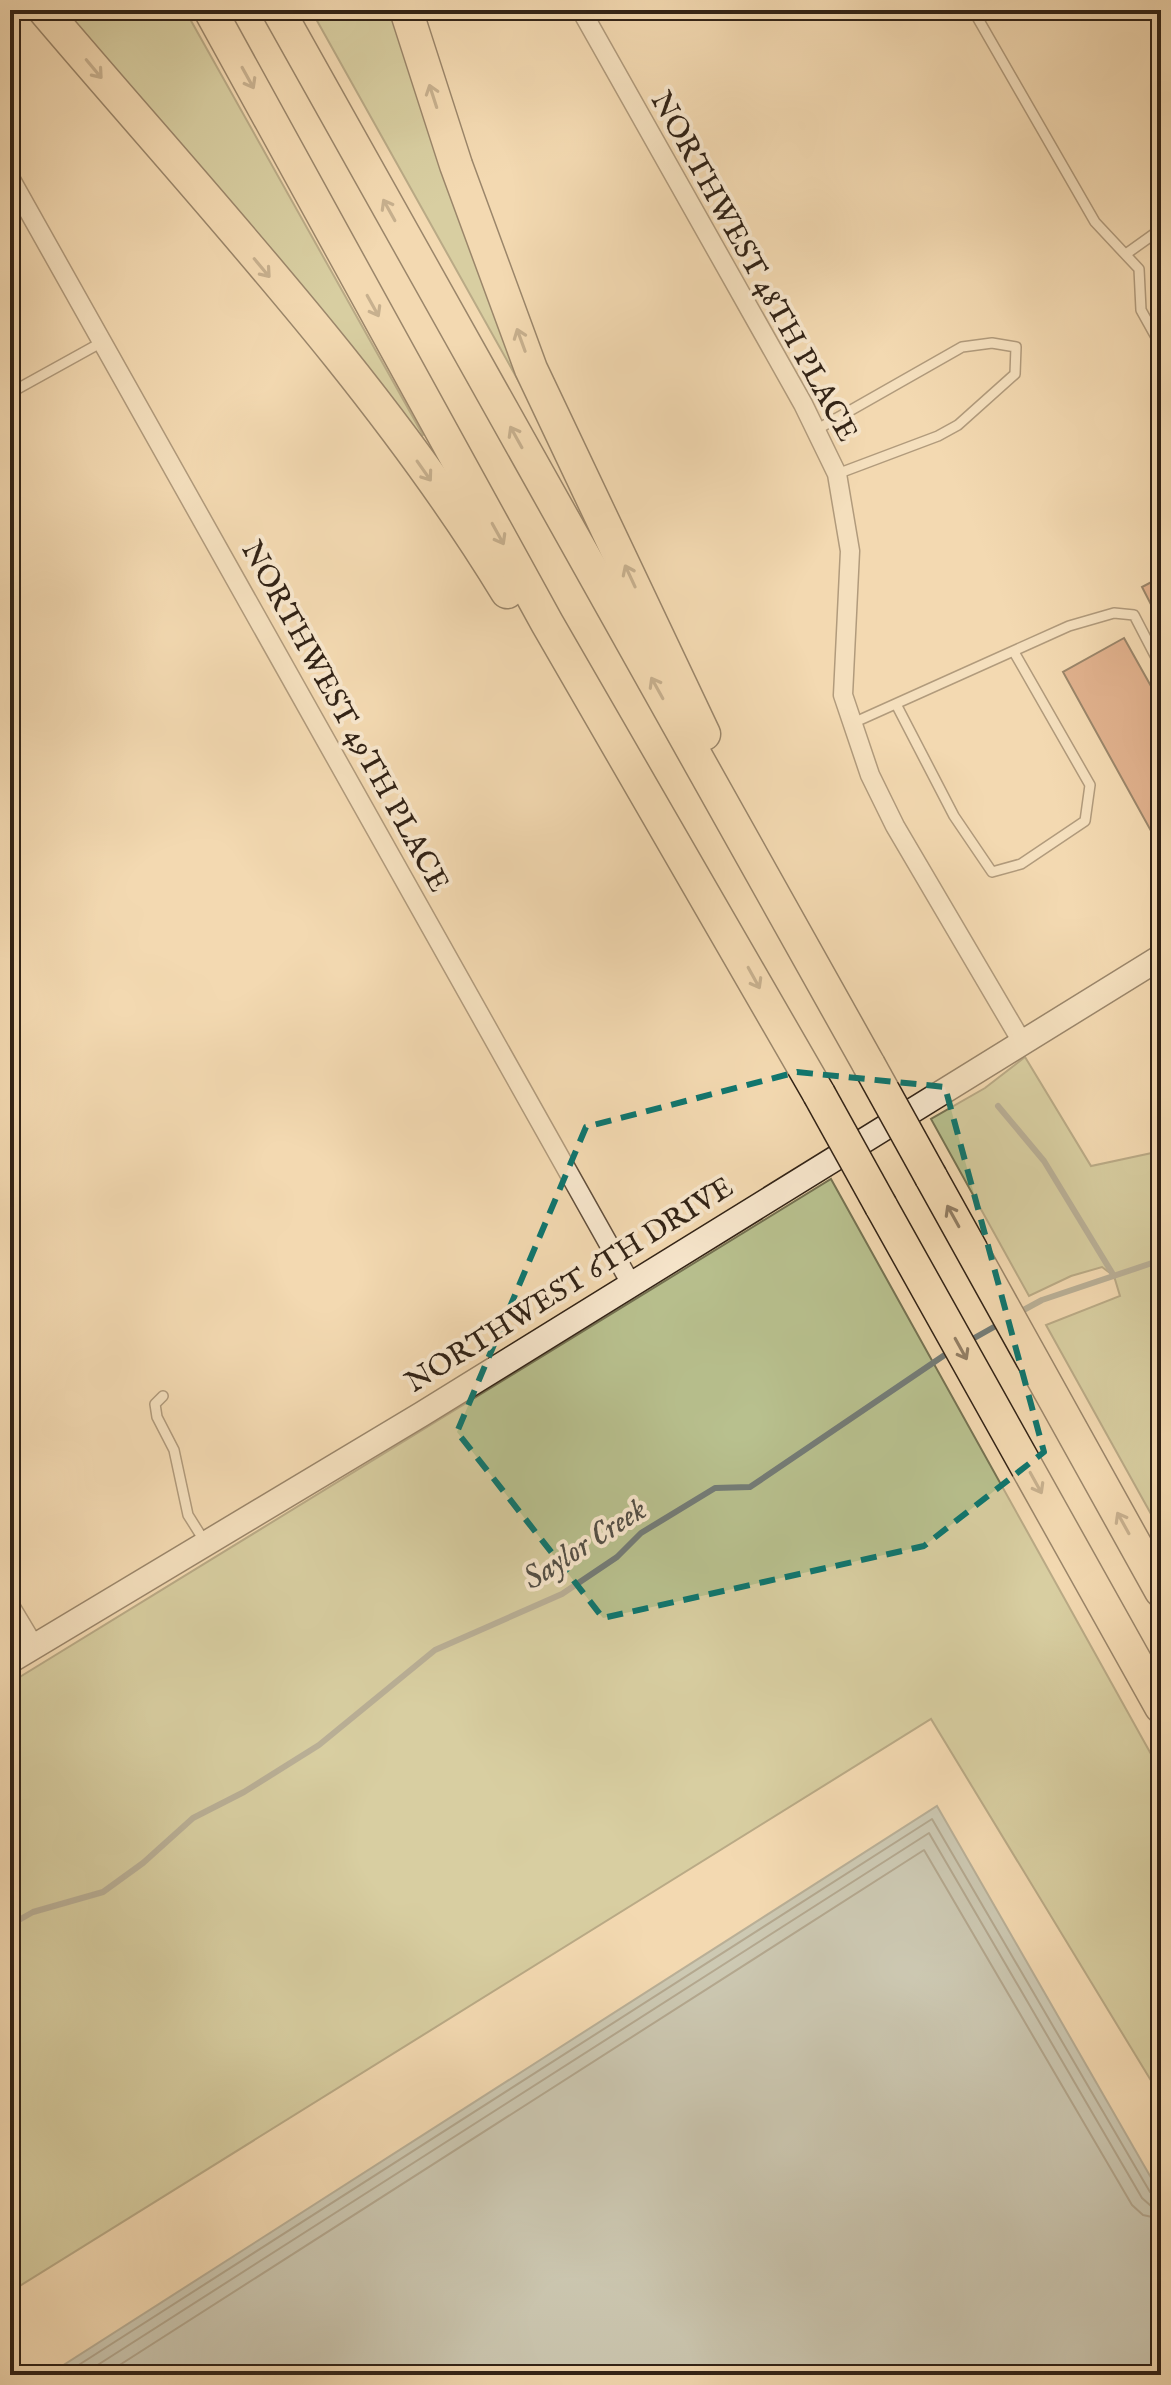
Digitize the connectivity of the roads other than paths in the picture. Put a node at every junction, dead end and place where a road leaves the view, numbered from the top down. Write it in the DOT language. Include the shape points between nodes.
graph roads {
  1 [pos="44,10"];
  2 [pos="210,10"];
  3 [pos="278,10"];
  4 [pos="406,10"];
  5 [pos="581,10"];
  6 [pos="973,10"];
  7 [pos="10,178"];
  8 [pos="1161,229"];
  9 [pos="1126,254"];
  10 [pos="104,341"];
  11 [pos="1161,346"];
  12 [pos="10,393"];
  13 [pos="815,430"];
  14 [pos="837,474"];
  15 [pos="1014,652"];
  16 [pos="1161,667"];
  17 [pos="897,706"];
  18 [pos="853,723"];
  19 [pos="791,927"];
  20 [pos="733,940"];
  21 [pos="1161,957"];
  22 [pos="1022,1042"];
  23 [pos="630,1282"];
  24 [pos="163,1396"];
  25 [pos="205,1542"];
  26 [pos="1161,1591"];
  27 [pos="10,1606"];
  28 [pos="34,1646"];
  29 [pos="10,1661"];
  30 [pos="1161,1707"];
  1 -- 20 [label="highway, one-way" via="307,319 405,443 489,562 586,723"];
  2 -- 20 [label="highway, one-way" via="547,623"];
  19 -- 3 [label="highway, one-way"];
  19 -- 4 [label="highway, one-way" via="531,369"];
  5 -- 13 [label="street, NORTHWEST 48TH PLACE"];
  6 -- 9 [label="lane" via="1095,222"];
  7 -- 10 [label="street, NORTHWEST 49TH PLACE"];
  8 -- 9 [label="lane"];
  9 -- 11 [label="lane" via="1139,269 1141,310"];
  10 -- 12 [label="lane"];
  10 -- 23 [label="street, NORTHWEST 49TH PLACE"];
  13 -- 14 [label="street, NORTHWEST 48TH PLACE"];
  13 -- 14 [label="lane" via="962,347 1016,347 1015,374 958,425"];
  14 -- 18 [label="street, NORTHWEST 48TH PLACE" via="850,551 843,695"];
  15 -- 16 [label="lane" via="1069,626 1114,613 1134,615"];
  15 -- 17 [label="lane"];
  15 -- 17 [label="lane" via="1090,785 1085,821 1021,864 992,872 954,816"];
  17 -- 18 [label="lane"];
  18 -- 22 [label="street, NORTHWEST 48TH PLACE" via="895,826"];
  26 -- 19 [label="highway, one-way, bridge"];
  20 -- 30 [label="highway, one-way, bridge"];
  21 -- 22 [label="main road, NORTHWEST 6TH DRIVE"];
  22 -- 23 [label="main road, NORTHWEST 6TH DRIVE"];
  23 -- 25 [label="main road, NORTHWEST 6TH DRIVE" via="422,1414"];
  24 -- 25 [label="lane" via="155,1404 157,1417 174,1450 188,1515"];
  25 -- 28 [label="main road, NORTHWEST 6TH DRIVE"];
  27 -- 28 [label="street"];
  28 -- 29 [label="main road, NORTHWEST 6TH DRIVE"];
}
